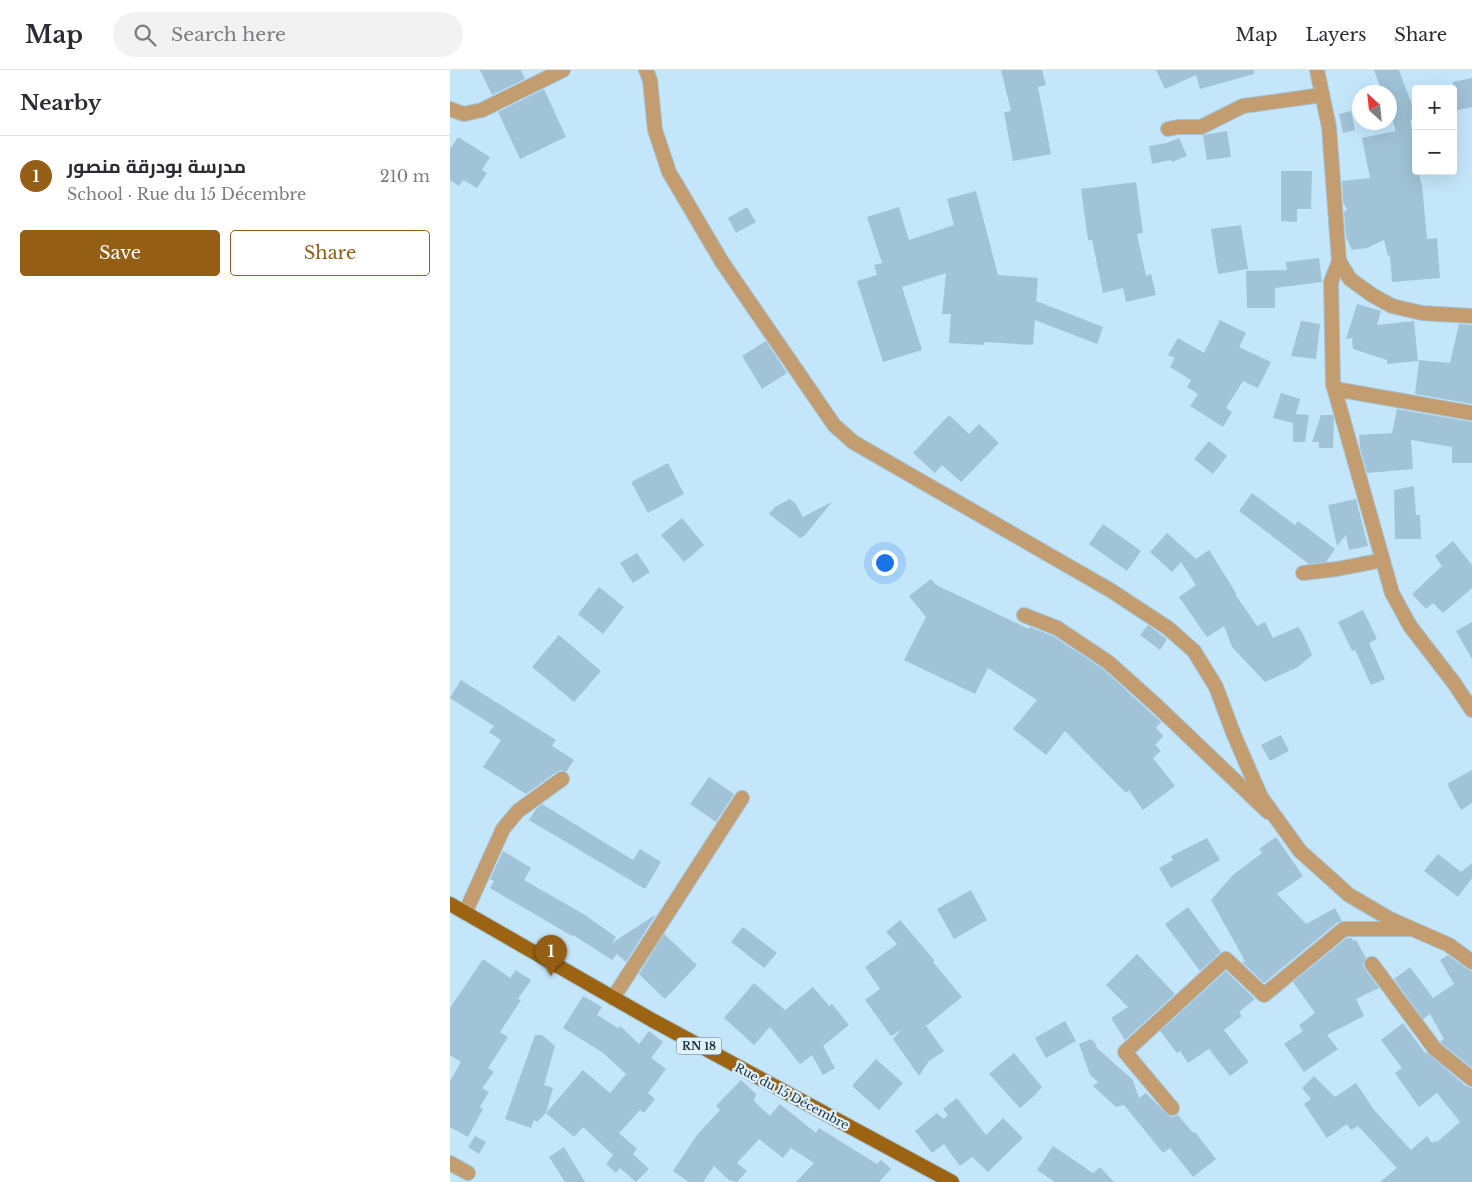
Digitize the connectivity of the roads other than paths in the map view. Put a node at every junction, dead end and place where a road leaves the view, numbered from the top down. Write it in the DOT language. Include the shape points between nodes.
graph roads {
  1 [pos="563,70"];
  2 [pos="646,70"];
  3 [pos="1317,70"];
  4 [pos="1322,95"];
  5 [pos="450,109"];
  6 [pos="1168,129"];
  7 [pos="1340,261"];
  8 [pos="1472,316"];
  9 [pos="1335,389"];
  10 [pos="1472,413"];
  11 [pos="1383,560"];
  12 [pos="1303,573"];
  13 [pos="1024,615"];
  14 [pos="1472,710"];
  15 [pos="562,779"];
  16 [pos="742,798"];
  17 [pos="1282,826"];
  18 [pos="455,910"];
  19 [pos="1412,929"];
  20 [pos="1472,962"];
  21 [pos="1372,964"];
  22 [pos="613,998"];
  23 [pos="1472,1079"];
  24 [pos="1172,1108"];
  25 [pos="450,1164"];
  26 [pos="468,1173"];
  27 [pos="943,1180"];
  1 -- 5 [label="street" via="482,110 464,114"];
  2 -- 17 [label="street" via="655,130 669,172 722,262 834,425 853,442 1110,590 1168,628 1194,651 1216,686 1261,797"];
  3 -- 4 [label="street"];
  4 -- 6 [label="street" via="1244,106 1201,126"];
  4 -- 7 [label="street" via="1329,127"];
  7 -- 8 [label="street" via="1350,279 1392,306 1422,313"];
  7 -- 9 [label="street" via="1331,282"];
  9 -- 10 [label="street"];
  9 -- 11 [label="street"];
  11 -- 12 [label="street"];
  11 -- 14 [label="street" via="1392,593 1410,626"];
  13 -- 17 [label="street" via="1057,628 1108,662"];
  15 -- 18 [label="street" via="518,811 503,828"];
  16 -- 22 [label="street"];
  17 -- 19 [label="street" via="1300,851 1349,895"];
  18 -- 22 [label="main road, Rue du 15 Décembre / RN 18"];
  19 -- 20 [label="street" via="1449,945"];
  19 -- 24 [label="street" via="1344,929 1264,995 1226,959 1125,1052"];
  21 -- 23 [label="street" via="1435,1048"];
  22 -- 27 [label="main road, Rue du 15 Décembre / RN 18"];
  25 -- 26 [label="street"];
}
